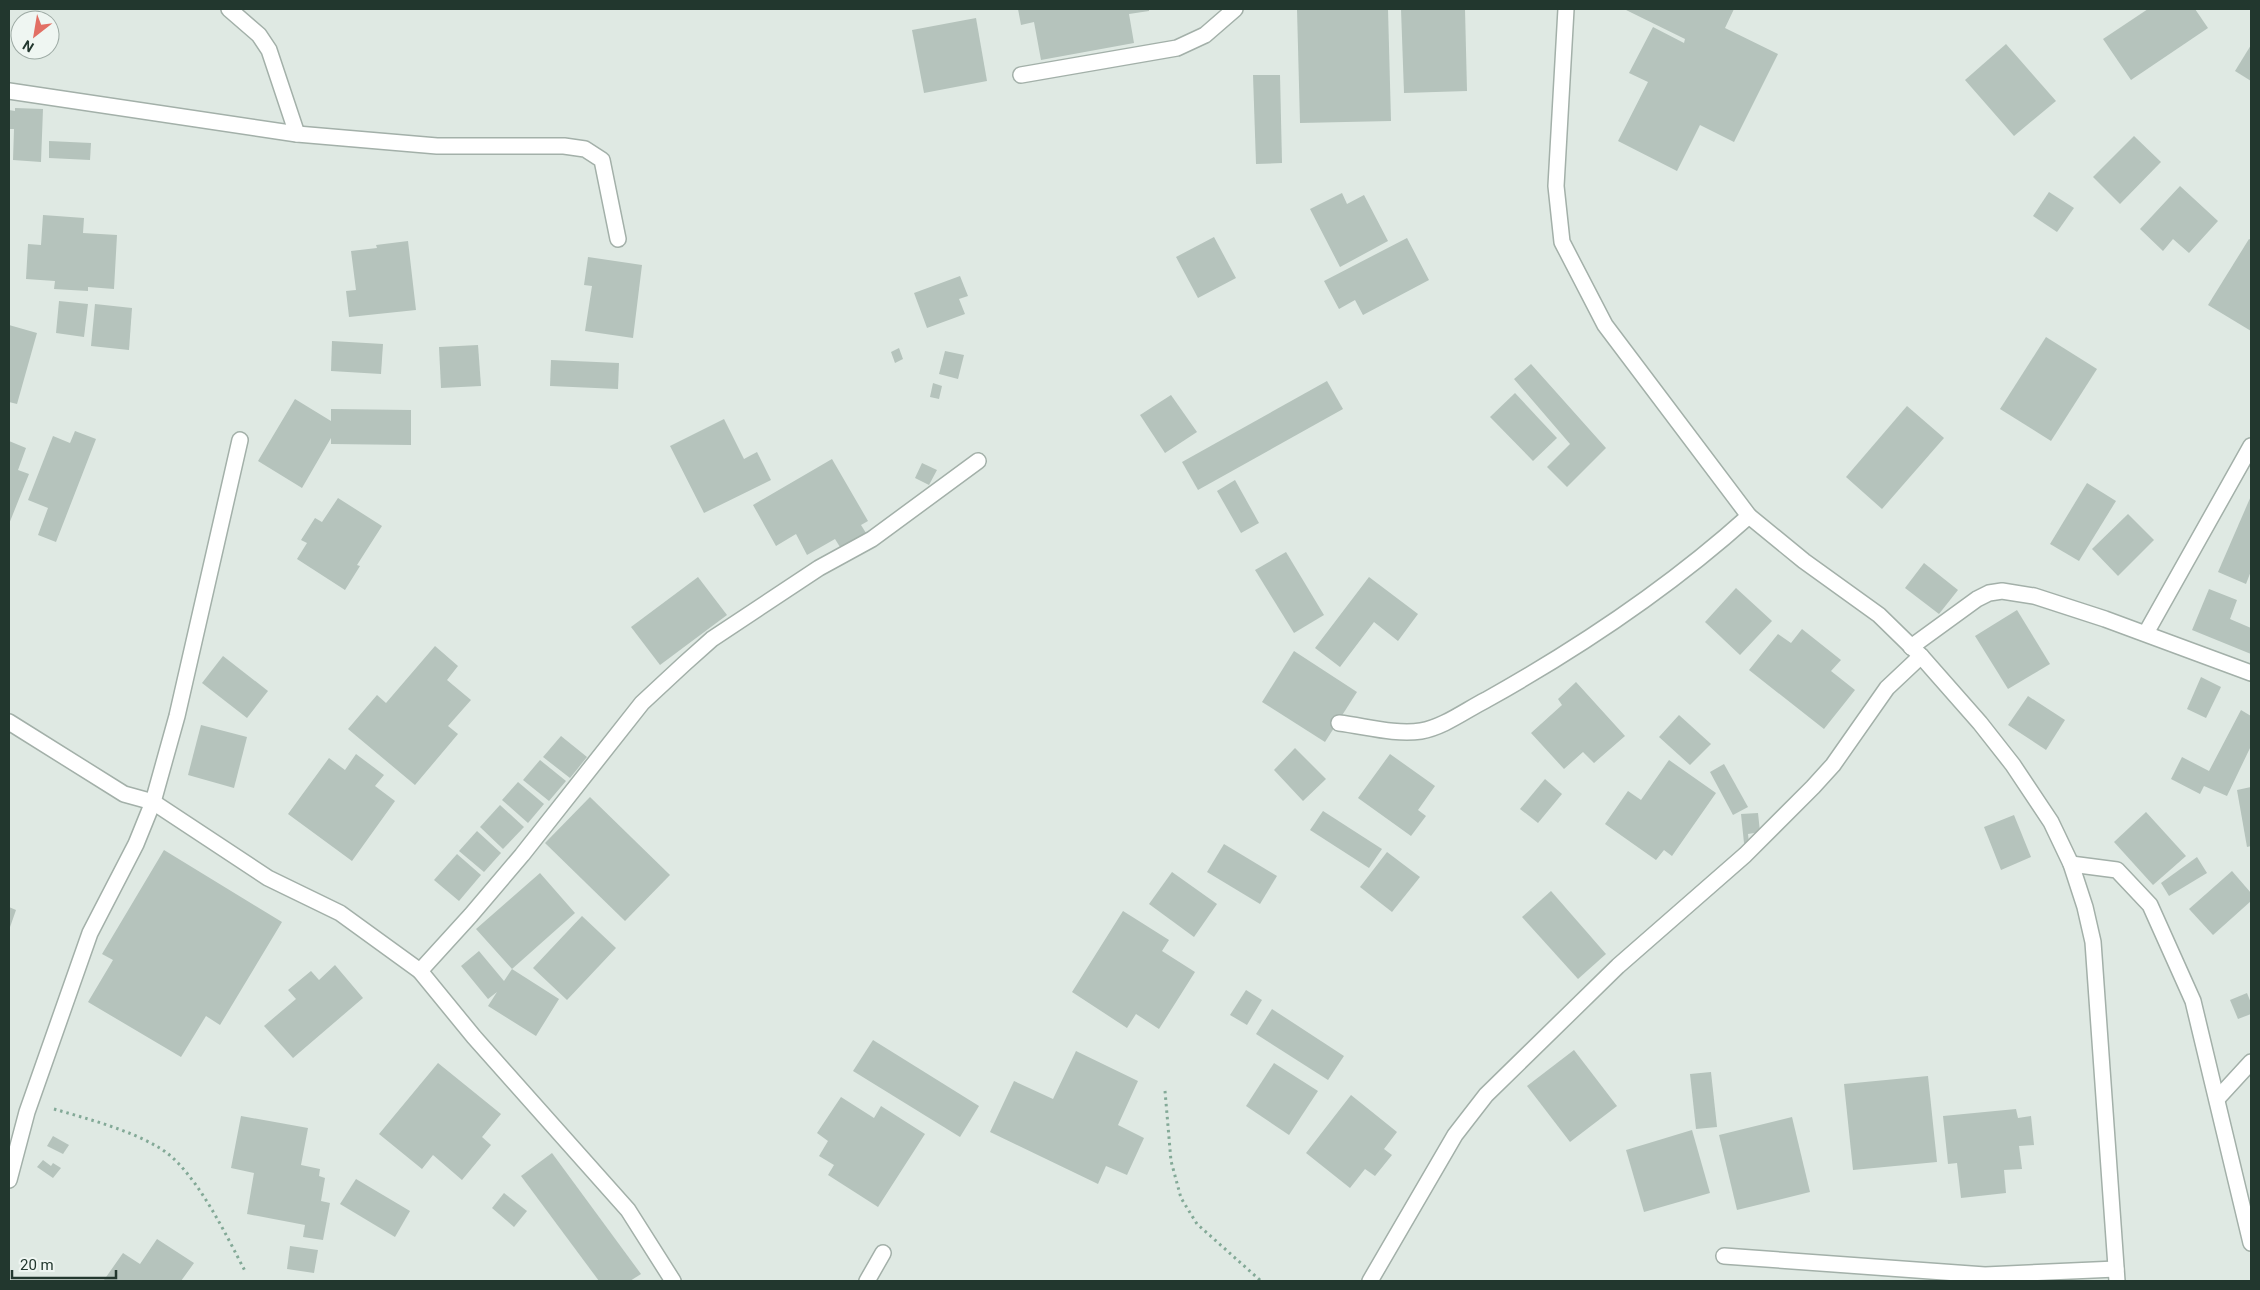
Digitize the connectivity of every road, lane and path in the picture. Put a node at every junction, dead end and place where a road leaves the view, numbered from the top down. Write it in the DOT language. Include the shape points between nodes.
graph roads {
  1 [pos="229,9"];
  2 [pos="1235,9"];
  3 [pos="1566,9"];
  4 [pos="1021,75"];
  5 [pos="9,91"];
  6 [pos="297,134"];
  7 [pos="618,239"];
  8 [pos="240,440"];
  9 [pos="2251,446"];
  10 [pos="978,461"];
  11 [pos="1749,516"];
  12 [pos="2146,633"];
  13 [pos="1916,652"];
  14 [pos="2251,673"];
  15 [pos="9,722"];
  16 [pos="1339,722"];
  17 [pos="153,802"];
  18 [pos="2070,864"];
  19 [pos="420,971"];
  20 [pos="2251,1062"];
  21 [pos="1165,1091"];
  22 [pos="2216,1099"];
  23 [pos="32,1102"];
  24 [pos="9,1180"];
  25 [pos="2251,1243"];
  26 [pos="883,1253"];
  27 [pos="1724,1256"];
  28 [pos="245,1271"];
  29 [pos="2116,1275"];
  30 [pos="673,1281"];
  31 [pos="868,1281"];
  32 [pos="1260,1281"];
  33 [pos="1370,1281"];
  1 -- 6 [label="street" via="259,35 269,50"];
  2 -- 4 [label="street" via="1205,35 1177,48"];
  3 -- 11 [label="street" via="1556,186 1562,242 1605,325"];
  5 -- 6 [label="street"];
  6 -- 7 [label="street" via="438,146 564,146 586,149 602,160"];
  8 -- 17 [label="street" via="178,716"];
  9 -- 12 [label="street"];
  10 -- 19 [label="street" via="872,539 820,568 712,639 684,664 642,703 522,855"];
  11 -- 13 [label="street" via="1879,616"];
  11 -- 16 [label="street" via="1683,571 1592,635 1520,681 1448,720 1409,732"];
  12 -- 13 [label="street" via="2034,596 2002,591 1978,599"];
  12 -- 14 [label="street"];
  13 -- 18 [label="street" via="1980,722 2013,765 2051,822"];
  13 -- 33 [label="street" via="1833,765 1799,801 1745,855 1618,966 1486,1094 1455,1135"];
  15 -- 17 [label="street" via="124,794"];
  17 -- 19 [label="street" via="268,878 340,913"];
  17 -- 23 [label="street" via="136,844 90,933"];
  18 -- 22 [label="street" via="2117,870 2150,905 2193,1001"];
  18 -- 29 [label="street" via="2093,942"];
  19 -- 30 [label="street" via="474,1037 628,1210"];
  20 -- 22 [label="street"];
  21 -- 32 [label="path" via="1171,1161 1181,1198 1197,1224"];
  22 -- 25 [label="street"];
  23 -- 24 [label="street"];
  23 -- 28 [label="path" via="80,1116 160,1147 176,1161 210,1205"];
  26 -- 31 [label="street"];
  27 -- 29 [label="street" via="1985,1275"];
}
